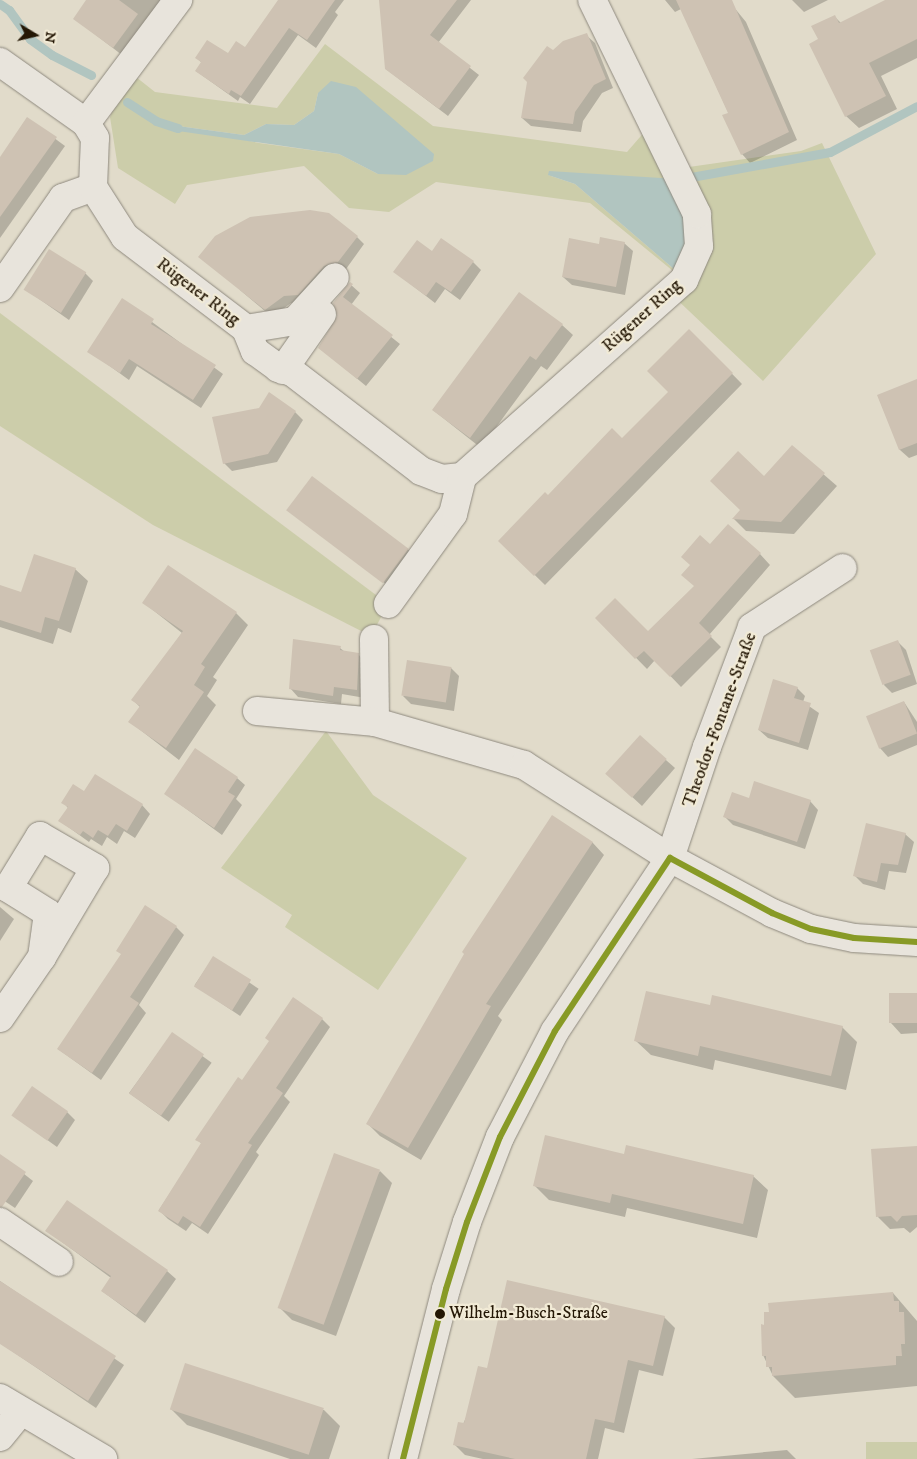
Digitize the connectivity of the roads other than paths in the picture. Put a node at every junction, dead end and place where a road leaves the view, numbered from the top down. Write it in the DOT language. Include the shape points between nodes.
graph roads {
  1 [pos="178,0"];
  2 [pos="592,0"];
  3 [pos="0,62"];
  4 [pos="86,123"];
  5 [pos="93,187"];
  6 [pos="335,277"];
  7 [pos="0,288"];
  8 [pos="322,314"];
  9 [pos="246,329"];
  10 [pos="283,370"];
  11 [pos="462,476"];
  12 [pos="843,568"];
  13 [pos="388,604"];
  14 [pos="374,638"];
  15 [pos="257,711"];
  16 [pos="375,722"];
  17 [pos="670,858"];
  18 [pos="917,942"];
  19 [pos="42,957"];
  20 [pos="0,1018"];
  21 [pos="0,1222"];
  22 [pos="59,1262"];
  23 [pos="10,1405"];
  24 [pos="0,1438"];
  25 [pos="103,1459"];
  26 [pos="403,1459"];
  1 -- 4 [label="street"];
  2 -- 11 [label="street, Rügener Ring" via="697,214 699,246 684,280"];
  3 -- 4 [label="street"];
  4 -- 5 [label="street" via="94,138"];
  5 -- 7 [label="street" via="63,198"];
  5 -- 9 [label="street, Rügener Ring" via="125,237"];
  6 -- 9 [label="street" via="295,321"];
  8 -- 10 [label="street"];
  9 -- 10 [label="street, Rügener Ring" via="255,351"];
  10 -- 11 [label="street, Rügener Ring" via="292,372 421,471 442,479"];
  11 -- 13 [label="street" via="453,514"];
  12 -- 17 [label="street, Theodor-Fontane-Straße" via="752,627"];
  14 -- 16 [label="street"];
  15 -- 16 [label="street"];
  16 -- 17 [label="street" via="524,765"];
  17 -- 18 [label="street" via="772,913 810,928 854,938"];
  17 -- 26 [label="street" via="556,1031 500,1137 480,1183 454,1264"];
  19 -- 20 [label="street"];
  21 -- 22 [label="street"];
  23 -- 24 [label="street"];
  23 -- 25 [label="street"];
}
